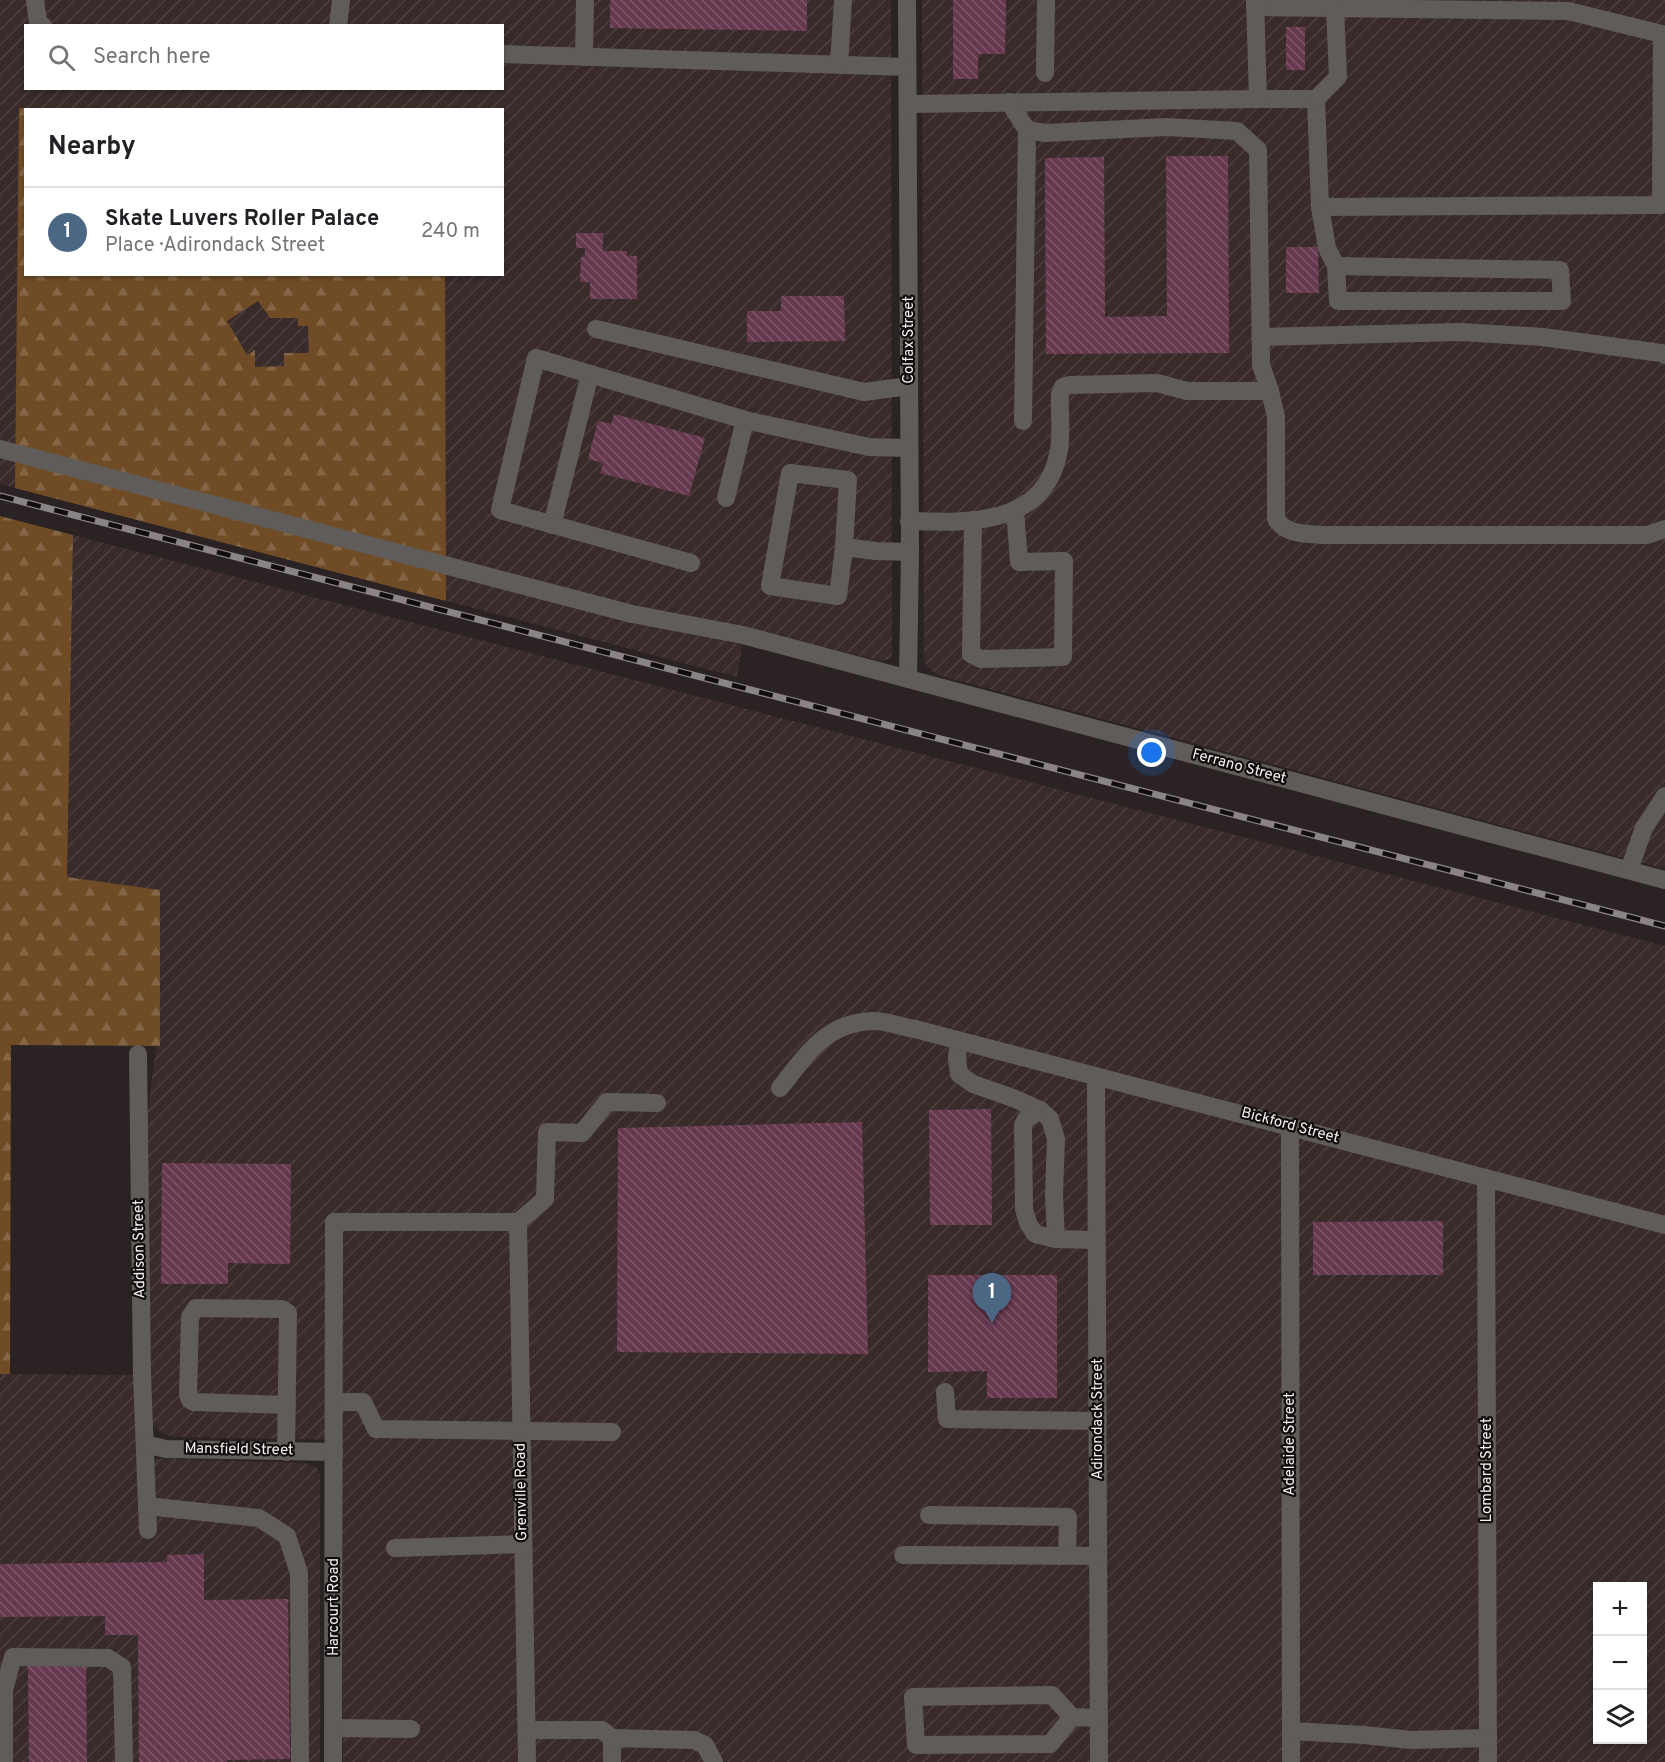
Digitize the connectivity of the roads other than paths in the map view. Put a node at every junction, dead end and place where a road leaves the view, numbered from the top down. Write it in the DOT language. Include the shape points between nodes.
graph roads {
  1 [pos="36,0"];
  2 [pos="341,0"];
  3 [pos="585,0"];
  4 [pos="843,0"];
  5 [pos="907,0"];
  6 [pos="1046,0"];
  7 [pos="1255,4"];
  8 [pos="1335,8"];
  9 [pos="40,24"];
  10 [pos="338,24"];
  11 [pos="504,54"];
  12 [pos="584,57"];
  13 [pos="839,65"];
  14 [pos="907,67"];
  15 [pos="1045,73"];
  16 [pos="1258,99"];
  17 [pos="1316,99"];
  18 [pos="1009,102"];
  19 [pos="908,104"];
  20 [pos="1028,129"];
  21 [pos="1320,207"];
  22 [pos="1336,266"];
  23 [pos="596,329"];
  24 [pos="1261,337"];
  25 [pos="1665,355"];
  26 [pos="590,374"];
  27 [pos="909,386"];
  28 [pos="1270,391"];
  29 [pos="745,420"];
  30 [pos="1023,421"];
  31 [pos="909,448"];
  32 [pos="0,449"];
  33 [pos="726,498"];
  34 [pos="1015,510"];
  35 [pos="973,520"];
  36 [pos="909,521"];
  37 [pos="552,525"];
  38 [pos="1665,529"];
  39 [pos="844,547"];
  40 [pos="910,552"];
  41 [pos="691,563"];
  42 [pos="908,679"];
  43 [pos="1664,799"];
  44 [pos="1629,870"];
  45 [pos="1665,880"];
  46 [pos="959,1041"];
  47 [pos="138,1054"];
  48 [pos="1096,1076"];
  49 [pos="780,1088"];
  50 [pos="657,1103"];
  51 [pos="1040,1110"];
  52 [pos="1290,1126"];
  53 [pos="1486,1178"];
  54 [pos="518,1222"];
  55 [pos="1665,1225"];
  56 [pos="1056,1239"];
  57 [pos="1097,1240"];
  58 [pos="945,1392"];
  59 [pos="334,1402"];
  60 [pos="287,1405"];
  61 [pos="1098,1421"];
  62 [pos="521,1429"];
  63 [pos="612,1431"];
  64 [pos="145,1444"];
  65 [pos="286,1452"];
  66 [pos="334,1452"];
  67 [pos="147,1506"];
  68 [pos="929,1515"];
  69 [pos="148,1530"];
  70 [pos="522,1544"];
  71 [pos="395,1548"];
  72 [pos="903,1555"];
  73 [pos="1067,1556"];
  74 [pos="1098,1556"];
  75 [pos="1072,1717"];
  76 [pos="1099,1718"];
  77 [pos="333,1728"];
  78 [pos="411,1729"];
  79 [pos="528,1730"];
  80 [pos="1291,1731"];
  81 [pos="612,1738"];
  82 [pos="1488,1738"];
  83 [pos="4,1762"];
  84 [pos="124,1762"];
  85 [pos="300,1762"];
  86 [pos="333,1762"];
  87 [pos="527,1762"];
  88 [pos="612,1762"];
  89 [pos="714,1762"];
  90 [pos="1100,1762"];
  91 [pos="1291,1762"];
  92 [pos="1488,1762"];
  1 -- 9 [label="street"];
  2 -- 10 [label="street"];
  3 -- 12 [label="street"];
  4 -- 13 [label="street"];
  5 -- 14 [label="street, Colfax Street"];
  6 -- 15 [label="street"];
  7 -- 8 [label="street"];
  7 -- 16 [label="street"];
  8 -- 17 [label="street" via="1338,77"];
  8 -- 21 [label="street" via="1568,11 1662,34 1660,205"];
  11 -- 12 [label="street"];
  12 -- 13 [label="street"];
  13 -- 14 [label="street"];
  14 -- 19 [label="street, Colfax Street"];
  16 -- 17 [label="street"];
  16 -- 18 [label="street"];
  17 -- 21 [label="street"];
  18 -- 19 [label="street"];
  18 -- 20 [label="street"];
  19 -- 27 [label="street, Colfax Street"];
  20 -- 24 [label="street" via="1045,133 1167,127 1237,131 1258,150"];
  20 -- 30 [label="street"];
  21 -- 22 [label="street" via="1327,248"];
  22 -- 22 [label="street" via="1560,270 1562,301 1338,301"];
  23 -- 27 [label="street" via="864,392"];
  24 -- 25 [label="street" via="1461,332 1543,337"];
  24 -- 28 [label="street" via="1262,365"];
  26 -- 29 [label="street"];
  26 -- 37 [label="street"];
  26 -- 37 [label="street" via="536,358 500,510"];
  27 -- 31 [label="street, Colfax Street"];
  28 -- 34 [label="street" via="1187,391 1157,383 1063,387 1055,463 1046,484 1030,502"];
  28 -- 38 [label="street" via="1276,417 1276,519 1289,530 1324,535 1647,535"];
  29 -- 31 [label="street" via="869,447"];
  29 -- 33 [label="street"];
  31 -- 36 [label="street, Colfax Street"];
  32 -- 42 [label="street, Ferrano Street" via="632,614 743,635"];
  34 -- 35 [label="street"];
  34 -- 35 [label="street" via="1019,562 1064,561 1063,657 981,659 971,654"];
  35 -- 36 [label="street"];
  36 -- 40 [label="street, Colfax Street"];
  37 -- 41 [label="street"];
  39 -- 39 [label="street" via="848,480 790,473 770,586 838,596"];
  39 -- 40 [label="street"];
  40 -- 42 [label="street, Colfax Street"];
  42 -- 44 [label="street, Ferrano Street"];
  43 -- 44 [label="street" via="1644,828"];
  44 -- 45 [label="street, Ferrano Street"];
  46 -- 48 [label="street, Bickford Street"];
  46 -- 49 [label="street, Bickford Street" via="875,1021 844,1026 815,1044"];
  46 -- 51 [label="street" via="959,1074 974,1084"];
  47 -- 64 [label="street, Addison Street"];
  48 -- 52 [label="street, Bickford Street"];
  48 -- 57 [label="street, Adirondack Street"];
  50 -- 54 [label="street" via="607,1102 582,1133 547,1132 545,1199"];
  51 -- 56 [label="street" via="1050,1119 1056,1139"];
  51 -- 56 [label="street" via="1023,1125 1024,1209 1035,1234"];
  52 -- 53 [label="street, Bickford Street"];
  52 -- 80 [label="street, Adelaide Street"];
  53 -- 55 [label="street, Bickford Street"];
  53 -- 82 [label="street, Lombard Street"];
  54 -- 59 [label="street, Harcourt Road" via="334,1222"];
  54 -- 62 [label="street, Grenville Road"];
  56 -- 57 [label="street"];
  57 -- 61 [label="street, Adirondack Street"];
  58 -- 61 [label="street" via="947,1419"];
  59 -- 62 [label="street" via="363,1402 376,1429"];
  59 -- 66 [label="street, Harcourt Road"];
  60 -- 60 [label="street" via="288,1313 282,1309 196,1308 190,1317 190,1400"];
  60 -- 65 [label="street"];
  61 -- 74 [label="street, Adirondack Street"];
  62 -- 63 [label="street"];
  62 -- 70 [label="street, Grenville Road"];
  64 -- 65 [label="street, Mansfield Street" via="166,1449"];
  64 -- 67 [label="street, Addison Street"];
  65 -- 66 [label="street, Mansfield Street"];
  66 -- 77 [label="street, Harcourt Road"];
  67 -- 69 [label="street, Addison Street"];
  67 -- 85 [label="street" via="259,1518 287,1536 299,1573"];
  68 -- 73 [label="street" via="1068,1517"];
  70 -- 71 [label="street"];
  70 -- 79 [label="street, Grenville Road"];
  72 -- 73 [label="street"];
  73 -- 74 [label="street"];
  74 -- 76 [label="street, Adirondack Street"];
  75 -- 75 [label="street" via="1052,1695 914,1697 916,1745 1050,1744"];
  75 -- 76 [label="street"];
  76 -- 90 [label="street, Adirondack Street"];
  77 -- 78 [label="street"];
  77 -- 86 [label="street, Harcourt Road"];
  79 -- 81 [label="street" via="602,1730"];
  79 -- 87 [label="street, Grenville Road"];
  80 -- 82 [label="street" via="1412,1740"];
  80 -- 91 [label="street, Adelaide Street"];
  81 -- 88 [label="street"];
  81 -- 89 [label="street" via="694,1740 705,1745"];
  82 -- 92 [label="street, Lombard Street"];
  83 -- 84 [label="street" via="4,1690 13,1657 108,1658 122,1667"];
}
